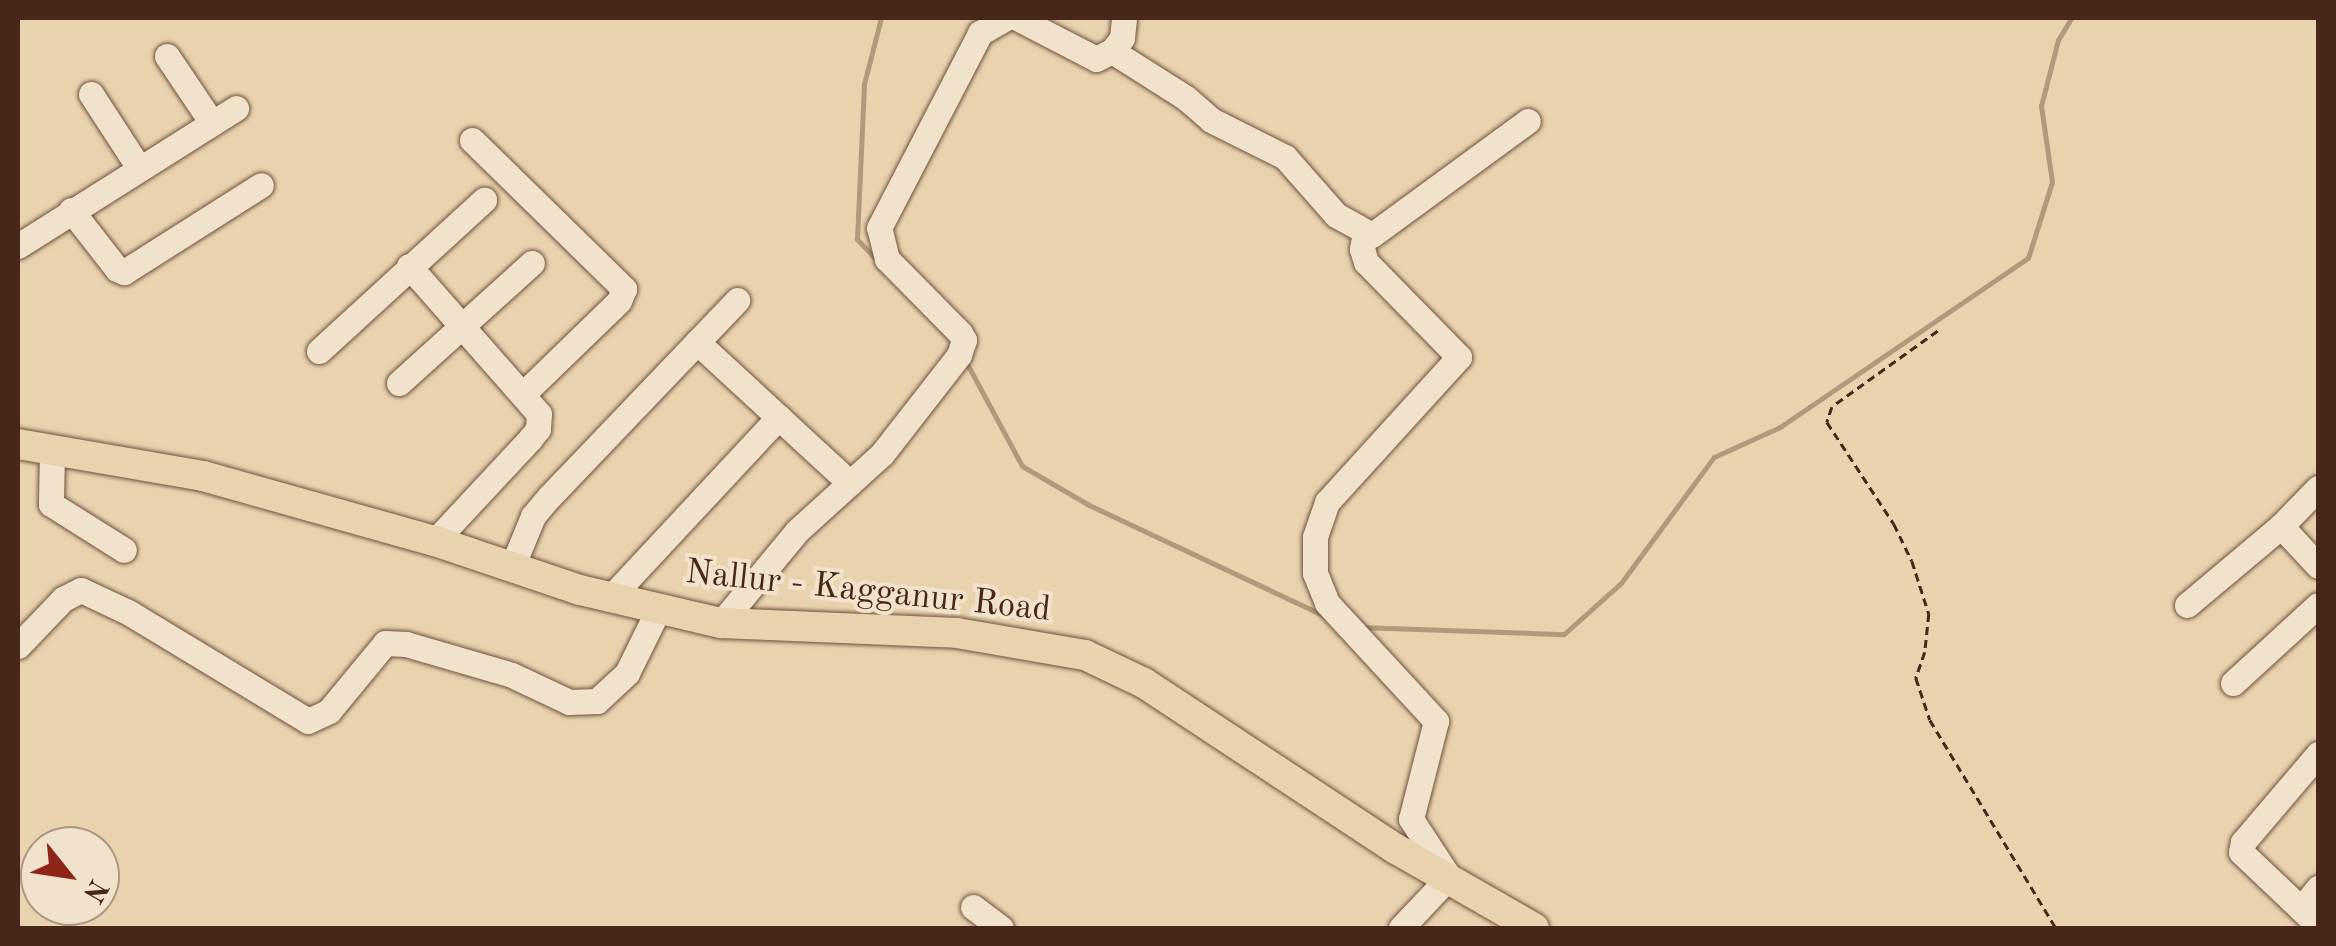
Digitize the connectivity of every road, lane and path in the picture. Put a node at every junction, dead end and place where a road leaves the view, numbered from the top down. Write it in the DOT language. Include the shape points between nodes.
graph roads {
  1 [pos="1006,18"];
  2 [pos="1017,18"];
  3 [pos="1124,18"];
  4 [pos="1112,51"];
  5 [pos="167,56"];
  6 [pos="91,94"];
  7 [pos="236,108"];
  8 [pos="1528,121"];
  9 [pos="212,123"];
  10 [pos="472,140"];
  11 [pos="139,168"];
  12 [pos="261,185"];
  13 [pos="484,200"];
  14 [pos="71,210"];
  15 [pos="1365,234"];
  16 [pos="18,246"];
  17 [pos="532,263"];
  18 [pos="410,266"];
  19 [pos="737,300"];
  20 [pos="462,324"];
  21 [pos="1938,331"];
  22 [pos="697,342"];
  23 [pos="320,351"];
  24 [pos="399,382"];
  25 [pos="524,394"];
  26 [pos="779,418"];
  27 [pos="18,444"];
  28 [pos="52,450"];
  29 [pos="850,483"];
  30 [pos="2318,488"];
  31 [pos="2281,526"];
  32 [pos="435,541"];
  33 [pos="124,550"];
  34 [pos="2318,566"];
  35 [pos="512,567"];
  36 [pos="612,597"];
  37 [pos="2187,605"];
  38 [pos="2318,605"];
  39 [pos="660,608"];
  40 [pos="721,623"];
  41 [pos="18,646"];
  42 [pos="2233,683"];
  43 [pos="2318,754"];
  44 [pos="1449,877"];
  45 [pos="2318,888"];
  46 [pos="973,908"];
  47 [pos="2310,917"];
  48 [pos="1408,924"];
  49 [pos="1000,928"];
  50 [pos="1534,928"];
  51 [pos="2056,928"];
  1 -- 29 [label="street" via="988,25 972,46 896,187 878,237 886,259 960,333 963,345 894,439"];
  2 -- 4 [label="street" via="1087,56"];
  3 -- 4 [label="street" via="1126,29"];
  4 -- 15 [label="street" via="1212,120 1284,157 1336,215"];
  5 -- 9 [label="street"];
  6 -- 11 [label="street"];
  7 -- 9 [label="street"];
  8 -- 15 [label="street" via="1378,234"];
  9 -- 11 [label="street"];
  10 -- 25 [label="street" via="624,289"];
  11 -- 14 [label="street"];
  12 -- 14 [label="street" via="124,272"];
  13 -- 18 [label="street"];
  14 -- 16 [label="street"];
  15 -- 44 [label="street" via="1366,262 1459,357 1327,502 1314,537 1315,573 1328,603 1436,721 1412,819"];
  17 -- 20 [label="street"];
  18 -- 20 [label="street"];
  18 -- 23 [label="street"];
  19 -- 22 [label="street"];
  20 -- 24 [label="street"];
  20 -- 25 [label="street"];
  21 -- 51 [label="path" via="1832,407 1827,422 1912,562 1928,614 1916,678 1930,720"];
  22 -- 26 [label="street"];
  22 -- 35 [label="street" via="550,496"];
  25 -- 32 [label="street" via="539,414 538,429"];
  26 -- 29 [label="street"];
  26 -- 36 [label="street"];
  27 -- 28 [label="main road, Nallur - Kagganur Road"];
  28 -- 32 [label="main road, Nallur - Kagganur Road" via="203,476"];
  28 -- 33 [label="street" via="51,504"];
  29 -- 40 [label="street" via="797,531"];
  30 -- 31 [label="street"];
  31 -- 34 [label="street"];
  31 -- 37 [label="street"];
  32 -- 35 [label="main road, Nallur - Kagganur Road"];
  35 -- 36 [label="main road, Nallur - Kagganur Road"];
  36 -- 39 [label="main road, Nallur - Kagganur Road"];
  38 -- 42 [label="street"];
  39 -- 40 [label="main road, Nallur - Kagganur Road"];
  39 -- 41 [label="street" via="627,673 598,701 570,702 512,676 385,643 329,710 308,721 82,590 63,599"];
  40 -- 44 [label="main road, Nallur - Kagganur Road" via="957,633 1084,655 1144,683"];
  43 -- 47 [label="street" via="2241,852"];
  44 -- 48 [label="street"];
  44 -- 50 [label="main road, Nallur - Kagganur Road"];
  45 -- 47 [label="street"];
  46 -- 49 [label="street"];
}
